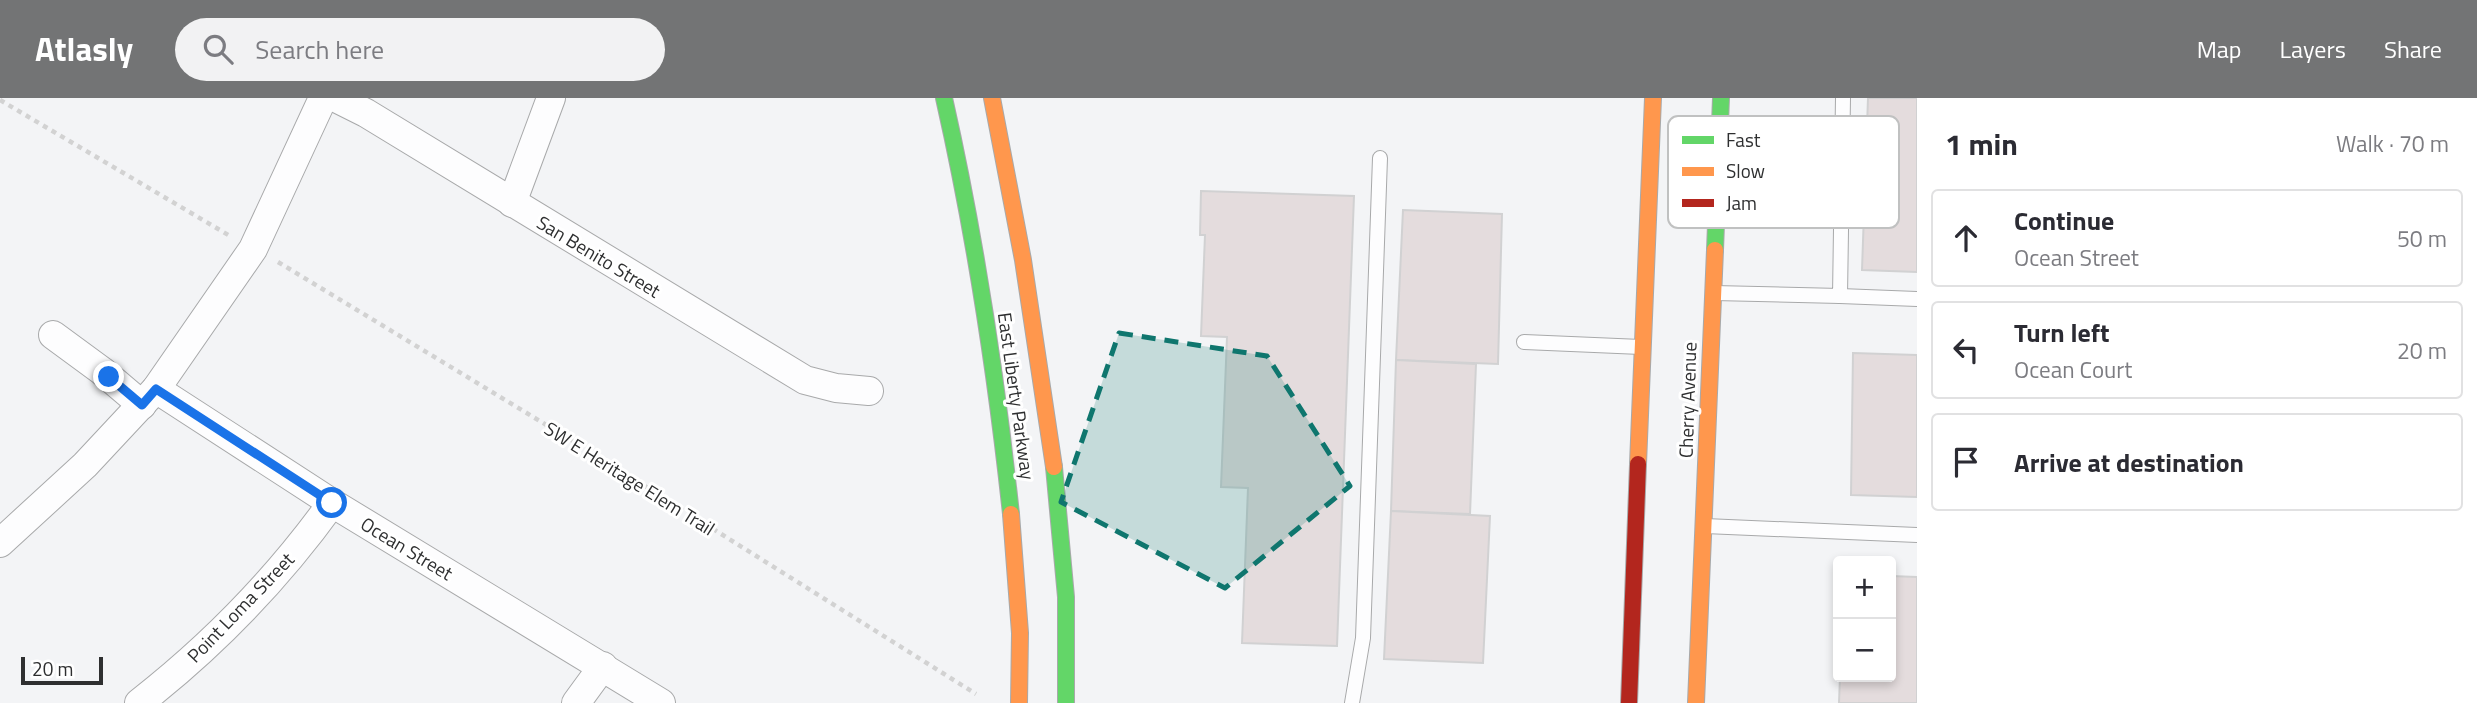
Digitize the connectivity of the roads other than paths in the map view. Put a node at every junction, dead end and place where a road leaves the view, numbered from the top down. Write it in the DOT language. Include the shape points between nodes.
graph roads {
  1 [pos="323,98"];
  2 [pos="336,98"];
  3 [pos="551,98"];
  4 [pos="944,98"];
  5 [pos="992,98"];
  6 [pos="1653,98"];
  7 [pos="1721,98"];
  8 [pos="1843,98"];
  9 [pos="1720,116"];
  10 [pos="1843,116"];
  11 [pos="1380,158"];
  12 [pos="512,203"];
  13 [pos="1716,228"];
  14 [pos="1841,228"];
  15 [pos="1713,293"];
  16 [pos="1840,296"];
  17 [pos="1917,299"];
  18 [pos="53,335"];
  19 [pos="1524,341"];
  20 [pos="1643,348"];
  21 [pos="869,391"];
  22 [pos="149,397"];
  23 [pos="332,503"];
  24 [pos="1703,526"];
  25 [pos="1917,535"];
  26 [pos="0,543"];
  27 [pos="603,666"];
  28 [pos="139,703"];
  29 [pos="576,703"];
  30 [pos="661,703"];
  31 [pos="1019,703"];
  32 [pos="1066,703"];
  33 [pos="1352,703"];
  34 [pos="1629,703"];
  35 [pos="1696,703"];
  1 -- 22 [label="street" via="253,249"];
  2 -- 12 [label="street, San Benito Street"];
  3 -- 12 [label="street"];
  4 -- 31 [label="street, East Liberty Parkway" via="975,249 1011,505 1020,618"];
  5 -- 32 [label="street, East Liberty Parkway" via="1032,307 1055,470 1064,550"];
  6 -- 20 [label="street"];
  7 -- 9 [label="street, Cherry Avenue"];
  8 -- 10 [label="lane"];
  11 -- 33 [label="lane" via="1363,638"];
  12 -- 21 [label="street, San Benito Street" via="805,380"];
  13 -- 15 [label="street, Cherry Avenue"];
  14 -- 16 [label="lane"];
  15 -- 16 [label="lane"];
  15 -- 24 [label="street, Cherry Avenue"];
  16 -- 17 [label="lane"];
  18 -- 22 [label="street, Ocean Street" via="102,371"];
  19 -- 20 [label="lane"];
  20 -- 34 [label="street"];
  22 -- 23 [label="street, Ocean Street"];
  22 -- 26 [label="street"];
  23 -- 27 [label="street, Ocean Street"];
  23 -- 28 [label="street, Point Loma Street" via="234,618"];
  24 -- 25 [label="lane"];
  24 -- 35 [label="street, Cherry Avenue"];
  27 -- 29 [label="street"];
  27 -- 30 [label="street, Ocean Street"];
}
